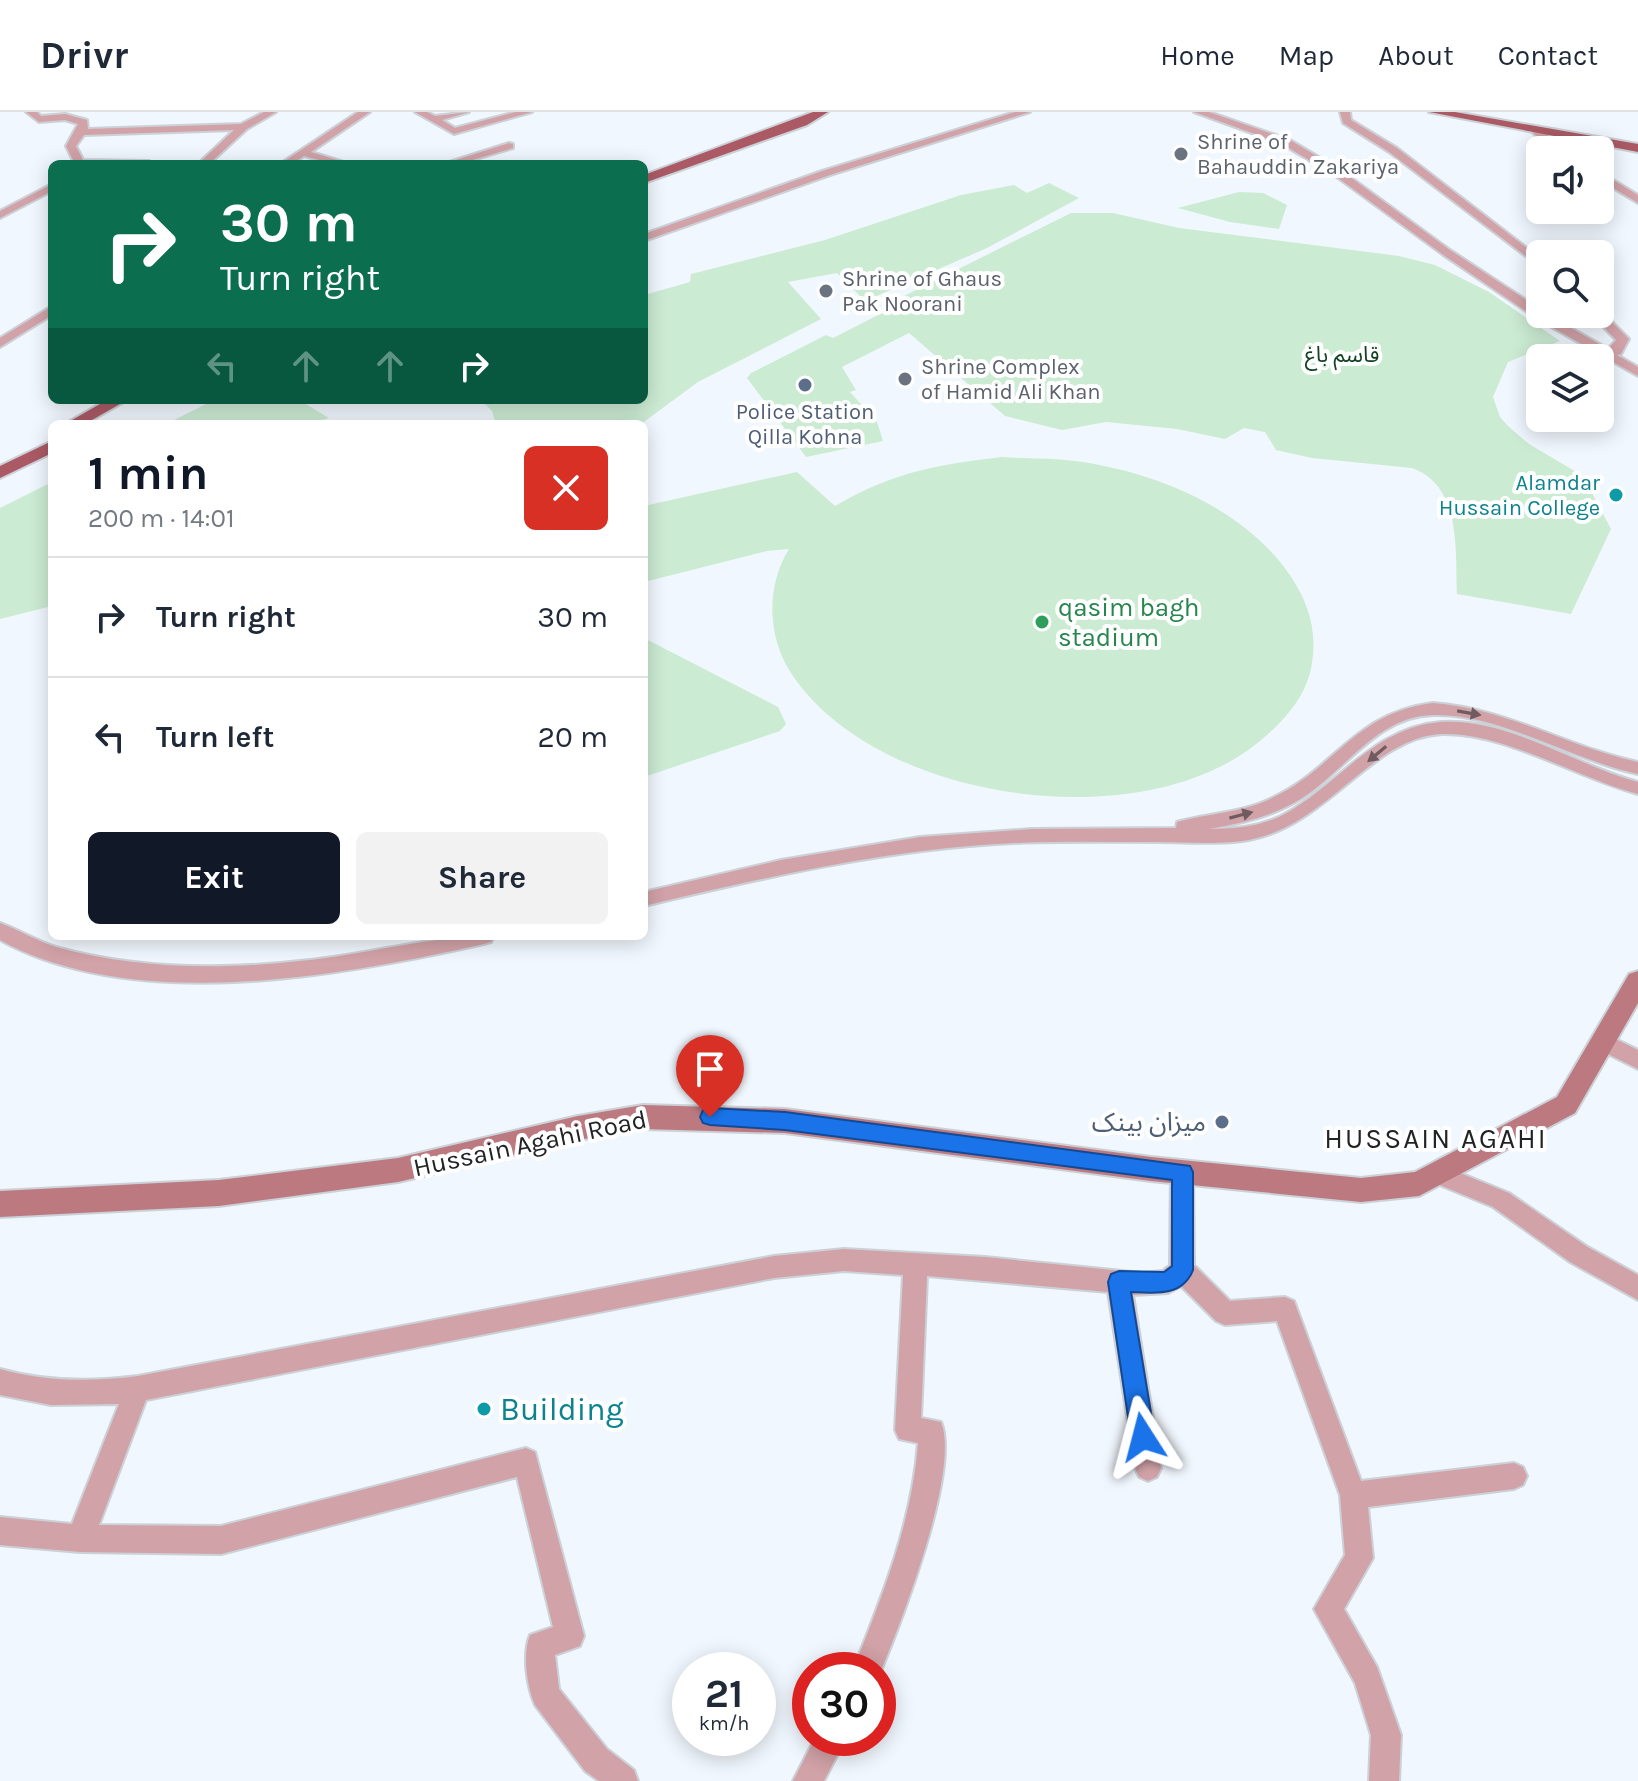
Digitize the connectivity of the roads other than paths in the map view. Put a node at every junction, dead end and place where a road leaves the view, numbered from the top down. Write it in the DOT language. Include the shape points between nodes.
graph roads {
  1 [pos="31,112"];
  2 [pos="271,112"];
  3 [pos="365,112"];
  4 [pos="420,112"];
  5 [pos="464,112"];
  6 [pos="527,112"];
  7 [pos="796,112"];
  8 [pos="822,112"];
  9 [pos="1025,112"];
  10 [pos="1199,112"];
  11 [pos="1345,112"];
  12 [pos="1435,112"];
  13 [pos="1483,112"];
  14 [pos="432,120"];
  15 [pos="243,127"];
  16 [pos="1536,130"];
  17 [pos="79,132"];
  18 [pos="1541,136"];
  19 [pos="1638,139"];
  20 [pos="509,146"];
  21 [pos="1638,148"];
  22 [pos="304,153"];
  23 [pos="78,160"];
  24 [pos="207,160"];
  25 [pos="292,160"];
  26 [pos="330,160"];
  27 [pos="462,160"];
  28 [pos="648,170"];
  29 [pos="648,178"];
  30 [pos="1614,184"];
  31 [pos="48,189"];
  32 [pos="1638,200"];
  33 [pos="0,215"];
  34 [pos="648,237"];
  35 [pos="1526,253"];
  36 [pos="48,313"];
  37 [pos="1612,328"];
  38 [pos="0,343"];
  39 [pos="1590,344"];
  40 [pos="1614,352"];
  41 [pos="1614,358"];
  42 [pos="1638,372"];
  43 [pos="111,404"];
  44 [pos="132,404"];
  45 [pos="81,420"];
  46 [pos="102,420"];
  47 [pos="48,437"];
  48 [pos="48,448"];
  49 [pos="0,461"];
  50 [pos="0,473"];
  51 [pos="1638,768"];
  52 [pos="1606,780"];
  53 [pos="1638,788"];
  54 [pos="1638,806"];
  55 [pos="1137,835"];
  56 [pos="648,898"];
  57 [pos="0,931"];
  58 [pos="464,940"];
  59 [pos="1638,981"];
  60 [pos="1603,1042"];
  61 [pos="1638,1060"];
  62 [pos="1182,1172"];
  63 [pos="1438,1174"];
  64 [pos="0,1204"];
  65 [pos="915,1264"];
  66 [pos="1182,1270"];
  67 [pos="1119,1282"];
  68 [pos="1638,1288"];
  69 [pos="0,1382"];
  70 [pos="138,1389"];
  71 [pos="1148,1468"];
  72 [pos="1514,1476"];
  73 [pos="1353,1495"];
  74 [pos="0,1531"];
  75 [pos="80,1538"];
  76 [pos="874,1652"];
  77 [pos="821,1756"];
  78 [pos="623,1781"];
  79 [pos="808,1781"];
  80 [pos="1384,1781"];
  1 -- 17 [label="street" via="39,119 81,121 84,127"];
  2 -- 15 [label="street"];
  3 -- 22 [label="street"];
  4 -- 14 [label="street"];
  5 -- 14 [label="street"];
  6 -- 14 [label="street" via="454,131"];
  7 -- 28 [label="main road"];
  8 -- 29 [label="main road"];
  9 -- 34 [label="street" via="826,173"];
  10 -- 39 [label="street" via="1286,142 1325,165 1482,276"];
  11 -- 35 [label="street" via="1346,121 1393,150"];
  12 -- 16 [label="main road"];
  13 -- 19 [label="main road"];
  15 -- 17 [label="street" via="152,125"];
  15 -- 24 [label="street"];
  16 -- 18 [label="street"];
  16 -- 21 [label="main road"];
  17 -- 23 [label="street" via="71,146"];
  20 -- 27 [label="street"];
  22 -- 25 [label="street"];
  22 -- 26 [label="street"];
  30 -- 32 [label="street"];
  31 -- 33 [label="street"];
  36 -- 38 [label="street"];
  37 -- 40 [label="street" via="1623,339"];
  41 -- 42 [label="street"];
  43 -- 45 [label="main road"];
  44 -- 46 [label="main road"];
  47 -- 49 [label="main road"];
  48 -- 50 [label="main road"];
  55 -- 51 [label="street, one-way" via="1279,803 1378,726 1431,708 1475,713 1597,760"];
  52 -- 53 [label="street"];
  52 -- 54 [label="street"];
  52 -- 55 [label="street, one-way" via="1514,740 1439,727 1389,743 1290,821 1225,836"];
  55 -- 56 [label="street" via="1012,836 912,845 817,860"];
  57 -- 58 [label="street" via="45,952 89,963 231,976 337,966"];
  59 -- 60 [label="main road, Hussain Agahi Road"];
  60 -- 61 [label="street"];
  60 -- 63 [label="main road, Hussain Agahi Road" via="1566,1105"];
  62 -- 63 [label="main road, Hussain Agahi Road" via="1361,1190 1419,1184"];
  62 -- 64 [label="main road, Hussain Agahi Road" via="785,1121 643,1117 398,1170 219,1193"];
  62 -- 66 [label="street"];
  63 -- 68 [label="street" via="1501,1200"];
  65 -- 67 [label="street"];
  65 -- 70 [label="street" via="844,1260 774,1267"];
  65 -- 76 [label="street" via="908,1430 932,1431 931,1455 912,1552"];
  66 -- 67 [label="street" via="1168,1282"];
  66 -- 73 [label="street" via="1225,1313 1285,1309"];
  67 -- 71 [label="street"];
  69 -- 70 [label="street" via="52,1394"];
  70 -- 75 [label="street"];
  72 -- 73 [label="street"];
  73 -- 80 [label="street" via="1359,1558 1328,1609 1367,1677 1386,1735"];
  74 -- 75 [label="street"];
  75 -- 78 [label="street" via="221,1540 526,1461 570,1636 540,1645 545,1695 596,1760"];
  77 -- 79 [label="street"];
}
